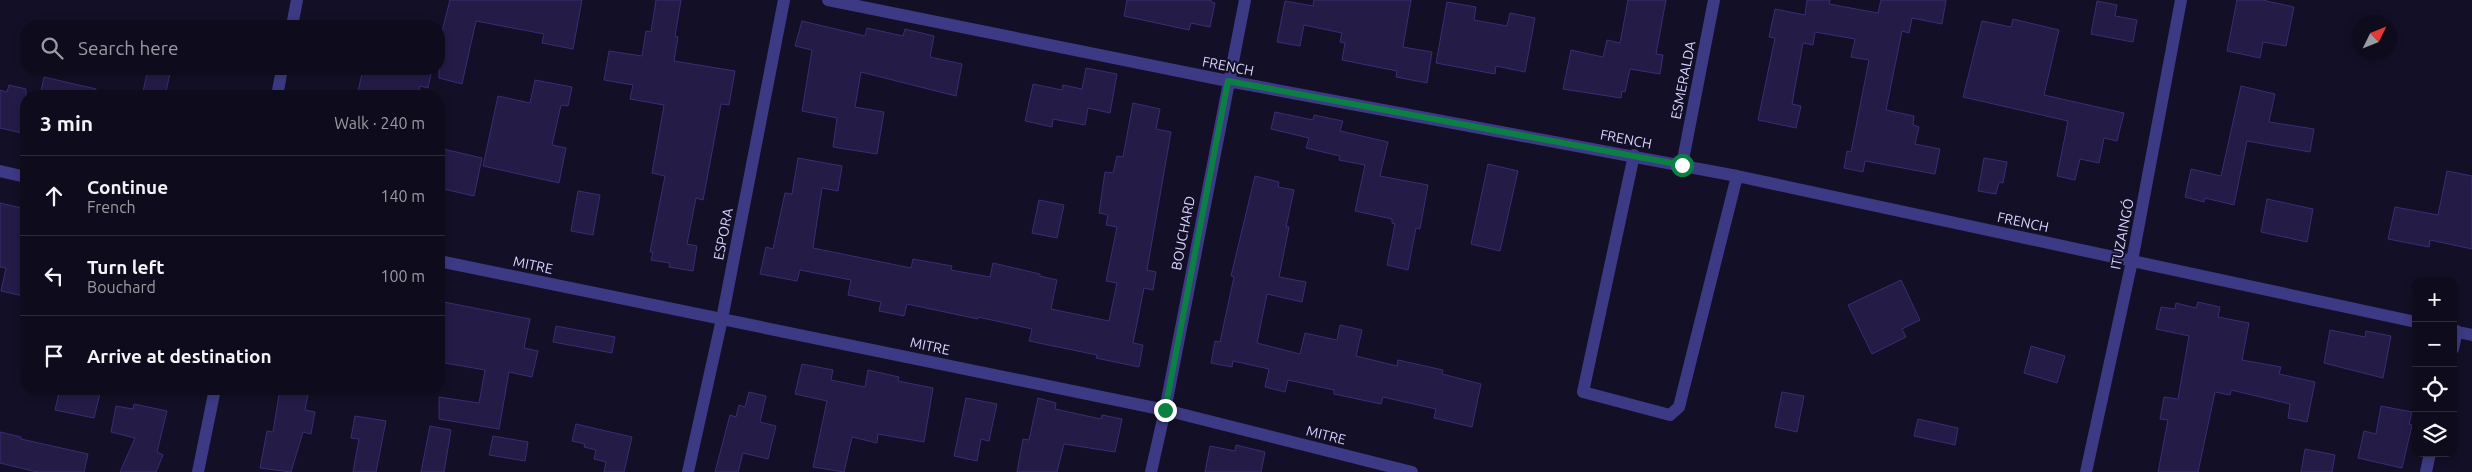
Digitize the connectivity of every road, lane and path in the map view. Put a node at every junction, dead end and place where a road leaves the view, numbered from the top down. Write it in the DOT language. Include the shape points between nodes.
graph roads {
  1 [pos="297,0"];
  2 [pos="784,0"];
  3 [pos="828,0"];
  4 [pos="1244,0"];
  5 [pos="1714,0"];
  6 [pos="2181,0"];
  7 [pos="293,20"];
  8 [pos="281,75"];
  9 [pos="1228,81"];
  10 [pos="277,90"];
  11 [pos="1634,155"];
  12 [pos="1682,165"];
  13 [pos="0,171"];
  14 [pos="20,175"];
  15 [pos="1737,176"];
  16 [pos="2132,261"];
  17 [pos="445,262"];
  18 [pos="722,319"];
  19 [pos="2412,321"];
  20 [pos="2457,331"];
  21 [pos="2472,334"];
  22 [pos="214,395"];
  23 [pos="1165,410"];
  24 [pos="2429,457"];
  25 [pos="198,472"];
  26 [pos="688,472"];
  27 [pos="1151,472"];
  28 [pos="1412,472"];
  29 [pos="2086,472"];
  30 [pos="2426,472"];
  1 -- 7 [label="street"];
  2 -- 18 [label="street, ESPORA"];
  3 -- 9 [label="street, FRENCH"];
  4 -- 9 [label="street, BOUCHARD"];
  5 -- 12 [label="street, ESMERALDA"];
  6 -- 16 [label="street, ITUZAINGÓ"];
  8 -- 10 [label="street"];
  9 -- 11 [label="street, FRENCH"];
  9 -- 23 [label="street, BOUCHARD"];
  11 -- 12 [label="street, FRENCH"];
  11 -- 15 [label="street" via="1583,392 1670,415 1679,407"];
  12 -- 15 [label="street, FRENCH"];
  13 -- 14 [label="street"];
  15 -- 16 [label="street, FRENCH"];
  16 -- 19 [label="street, FRENCH"];
  16 -- 29 [label="street, ITUZAINGÓ"];
  17 -- 18 [label="street, MITRE"];
  18 -- 23 [label="street, MITRE"];
  18 -- 26 [label="street, ESPORA"];
  20 -- 21 [label="street"];
  22 -- 25 [label="street"];
  23 -- 27 [label="street, BOUCHARD"];
  23 -- 28 [label="street, MITRE"];
  24 -- 30 [label="street"];
}
